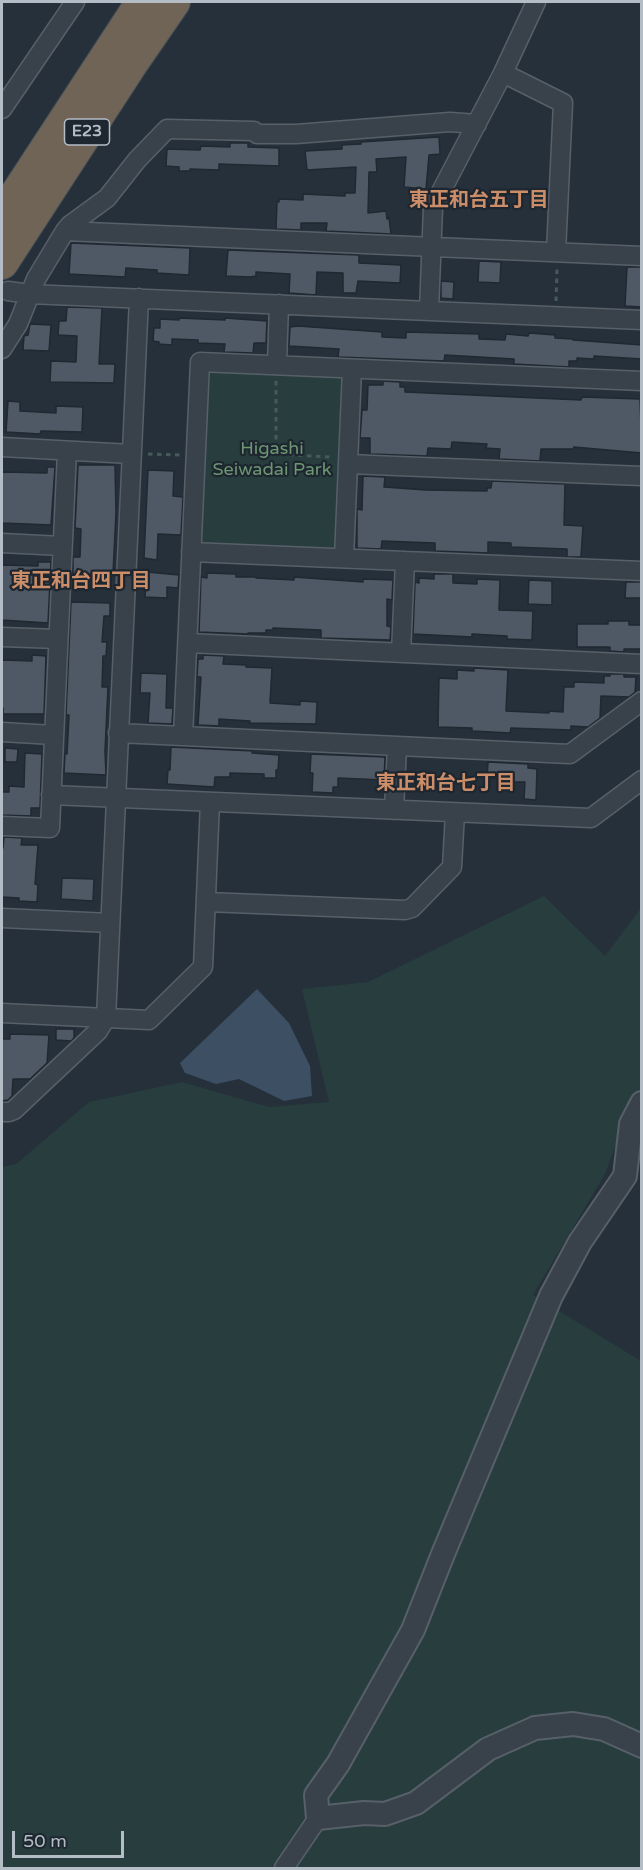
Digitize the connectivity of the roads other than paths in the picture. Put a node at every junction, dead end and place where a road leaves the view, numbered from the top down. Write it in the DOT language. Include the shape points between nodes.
graph roads {
  1 [pos="75,2"];
  2 [pos="142,2"];
  3 [pos="174,2"];
  4 [pos="536,2"];
  5 [pos="503,73"];
  6 [pos="2,109"];
  7 [pos="477,124"];
  8 [pos="2,216"];
  9 [pos="65,231"];
  10 [pos="431,247"];
  11 [pos="557,252"];
  12 [pos="642,256"];
  13 [pos="5,277"];
  14 [pos="30,294"];
  15 [pos="139,298"];
  16 [pos="279,304"];
  17 [pos="429,311"];
  18 [pos="642,321"];
  19 [pos="2,349"];
  20 [pos="351,369"];
  21 [pos="276,371"];
  22 [pos="642,381"];
  23 [pos="2,447"];
  24 [pos="67,451"];
  25 [pos="131,454"];
  26 [pos="344,461"];
  27 [pos="642,476"];
  28 [pos="2,543"];
  29 [pos="62,546"];
  30 [pos="191,552"];
  31 [pos="344,558"];
  32 [pos="405,561"];
  33 [pos="642,571"];
  34 [pos="2,637"];
  35 [pos="58,639"];
  36 [pos="188,644"];
  37 [pos="401,653"];
  38 [pos="642,664"];
  39 [pos="642,701"];
  40 [pos="2,732"];
  41 [pos="118,733"];
  42 [pos="53,735"];
  43 [pos="183,736"];
  44 [pos="397,746"];
  45 [pos="642,780"];
  46 [pos="51,795"];
  47 [pos="116,798"];
  48 [pos="210,802"];
  49 [pos="394,810"];
  50 [pos="455,813"];
  51 [pos="2,826"];
  52 [pos="207,902"];
  53 [pos="2,918"];
  54 [pos="110,923"];
  55 [pos="2,1013"];
  56 [pos="106,1018"];
  57 [pos="642,1103"];
  58 [pos="2,1112"];
  59 [pos="642,1746"];
  60 [pos="318,1818"];
  61 [pos="284,1869"];
  1 -- 6 [label="street"];
  2 -- 8 [label="highway, E23"];
  3 -- 13 [label="highway, E23" via="132,63"];
  4 -- 5 [label="street"];
  5 -- 7 [label="street"];
  5 -- 11 [label="street" via="563,103"];
  7 -- 9 [label="street" via="450,122 296,134 167,129 136,160 107,198"];
  7 -- 10 [label="street" via="433,207"];
  9 -- 10 [label="street"];
  9 -- 14 [label="street"];
  10 -- 11 [label="street"];
  10 -- 17 [label="street"];
  11 -- 12 [label="street"];
  13 -- 14 [label="street"];
  14 -- 15 [label="street"];
  14 -- 19 [label="street"];
  15 -- 16 [label="street"];
  15 -- 25 [label="street"];
  16 -- 17 [label="street"];
  16 -- 21 [label="street"];
  17 -- 18 [label="street"];
  20 -- 21 [label="street"];
  20 -- 22 [label="street"];
  20 -- 26 [label="street"];
  21 -- 30 [label="street" via="200,362"];
  23 -- 24 [label="street"];
  24 -- 25 [label="street"];
  24 -- 29 [label="street"];
  25 -- 41 [label="street"];
  26 -- 27 [label="street"];
  26 -- 31 [label="street"];
  28 -- 29 [label="street"];
  29 -- 35 [label="street"];
  30 -- 31 [label="street"];
  30 -- 36 [label="street"];
  31 -- 32 [label="street"];
  32 -- 33 [label="street"];
  32 -- 37 [label="street"];
  34 -- 35 [label="street"];
  35 -- 42 [label="street"];
  36 -- 37 [label="street"];
  36 -- 43 [label="street"];
  37 -- 38 [label="street"];
  39 -- 44 [label="street" via="570,754"];
  40 -- 42 [label="street"];
  41 -- 43 [label="street"];
  41 -- 47 [label="street"];
  42 -- 46 [label="street"];
  43 -- 44 [label="street"];
  44 -- 49 [label="street"];
  45 -- 50 [label="street" via="591,818"];
  46 -- 47 [label="street"];
  46 -- 51 [label="street" via="50,828"];
  47 -- 48 [label="street"];
  47 -- 54 [label="street"];
  48 -- 49 [label="street"];
  48 -- 52 [label="street"];
  49 -- 50 [label="street"];
  50 -- 52 [label="street" via="452,867 412,908"];
  52 -- 56 [label="street" via="203,967 149,1020"];
  53 -- 54 [label="street"];
  54 -- 56 [label="street"];
  55 -- 56 [label="street"];
  56 -- 58 [label="street" via="98,1031 14,1110"];
  57 -- 60 [label="street" via="631,1124 625,1176 580,1242 551,1296 413,1630 338,1764 316,1795"];
  59 -- 60 [label="street" via="604,1729 573,1724 535,1728 488,1749 416,1803 385,1814"];
  60 -- 61 [label="street"];
}
